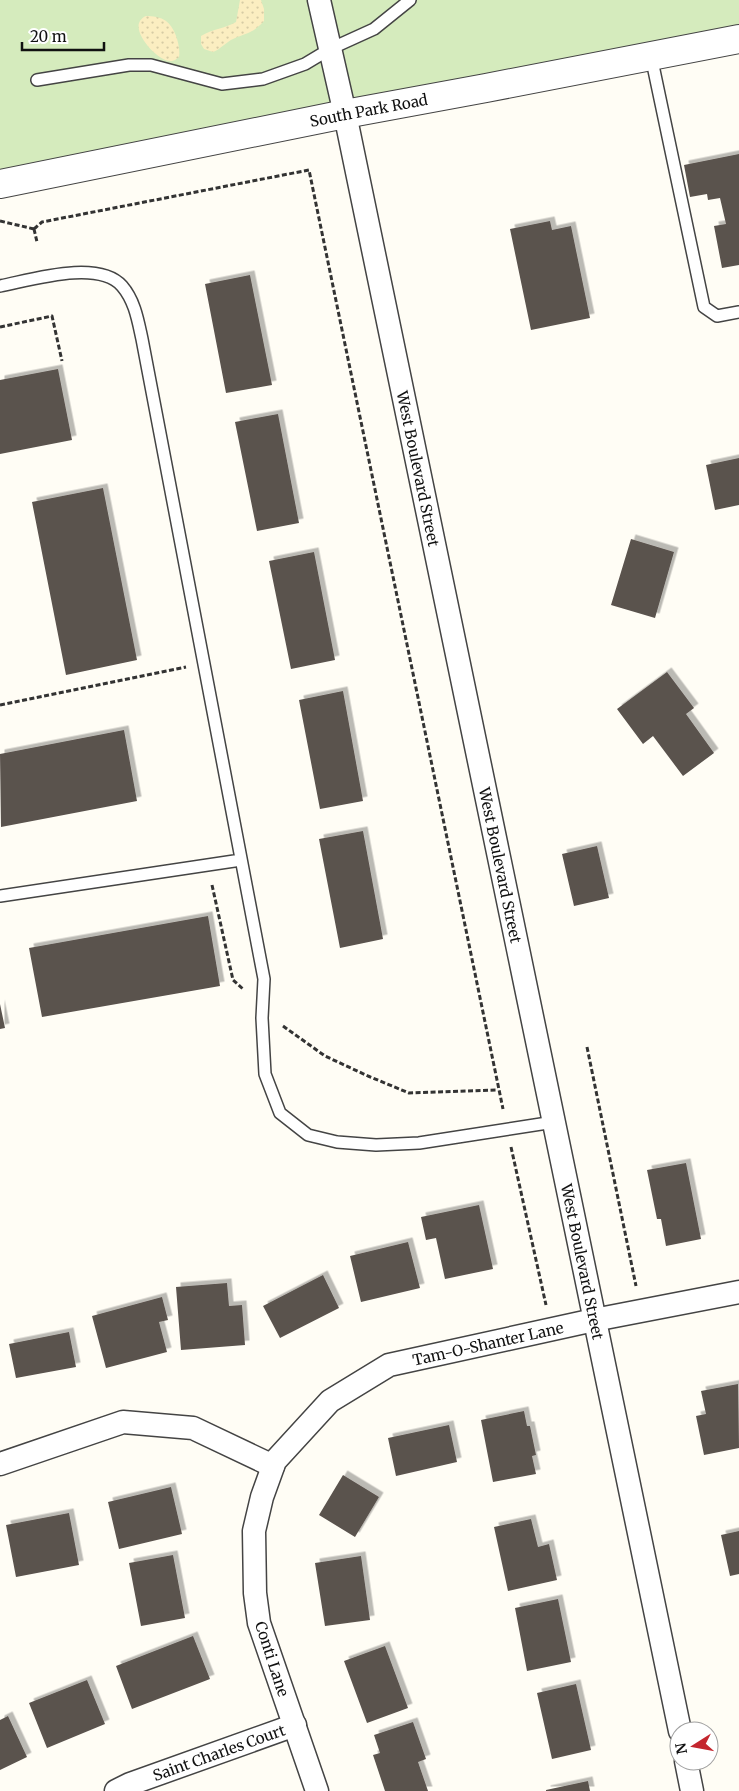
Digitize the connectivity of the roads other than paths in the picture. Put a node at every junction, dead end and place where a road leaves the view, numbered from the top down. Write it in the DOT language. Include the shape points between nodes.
graph roads {
  1 [pos="319,0"];
  2 [pos="410,0"];
  3 [pos="739,39"];
  4 [pos="330,49"];
  5 [pos="651,56"];
  6 [pos="37,80"];
  7 [pos="345,114"];
  8 [pos="0,184"];
  9 [pos="0,286"];
  10 [pos="739,312"];
  11 [pos="242,860"];
  12 [pos="0,896"];
  13 [pos="554,1122"];
  14 [pos="739,1292"];
  15 [pos="594,1320"];
  16 [pos="0,1464"];
  17 [pos="273,1466"];
  18 [pos="678,1721"];
  19 [pos="295,1725"];
  20 [pos="688,1771"];
  21 [pos="116,1791"];
  22 [pos="317,1791"];
  23 [pos="692,1791"];
  1 -- 4 [label="street, West Boulevard Street"];
  2 -- 4 [label="lane" via="374,29"];
  3 -- 5 [label="street, South Park Road"];
  4 -- 6 [label="lane" via="305,64 263,79 222,84 151,65 129,65"];
  4 -- 7 [label="street, West Boulevard Street"];
  5 -- 7 [label="street, South Park Road"];
  5 -- 10 [label="lane" via="704,307 716,316"];
  7 -- 8 [label="street, South Park Road"];
  7 -- 13 [label="street, West Boulevard Street"];
  9 -- 11 [label="lane" via="73,272 103,275 121,285 133,303"];
  11 -- 12 [label="lane"];
  11 -- 13 [label="lane" via="264,979 265,1074 280,1113 308,1135 337,1142 376,1145 419,1143"];
  13 -- 15 [label="street, West Boulevard Street"];
  14 -- 15 [label="street, Tam-O-Shanter Lane"];
  15 -- 17 [label="street, Tam-O-Shanter Lane" via="389,1365 330,1402"];
  15 -- 18 [label="street, West Boulevard Street"];
  16 -- 17 [label="street" via="123,1422 193,1428"];
  17 -- 19 [label="street, Conti Lane" via="254,1531 254,1593 259,1623"];
  19 -- 21 [label="street, Saint Charles Court"];
  19 -- 22 [label="street, Conti Lane"];
  20 -- 23 [label="street"];
}
